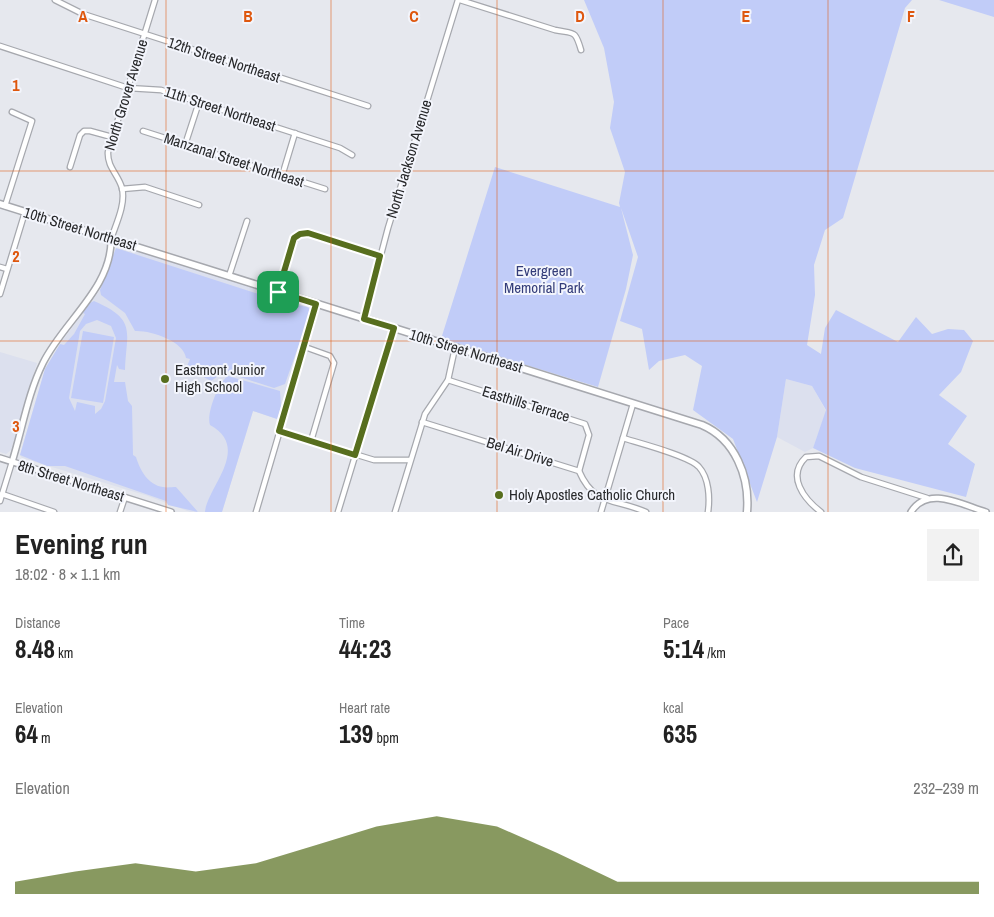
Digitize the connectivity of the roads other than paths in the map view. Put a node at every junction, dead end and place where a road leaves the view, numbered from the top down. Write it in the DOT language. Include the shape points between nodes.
graph roads {
  1 [pos="54,0"];
  2 [pos="155,0"];
  3 [pos="459,0"];
  4 [pos="144,34"];
  5 [pos="0,46"];
  6 [pos="581,50"];
  7 [pos="128,88"];
  8 [pos="199,102"];
  9 [pos="368,106"];
  10 [pos="12,112"];
  11 [pos="143,131"];
  12 [pos="295,133"];
  13 [pos="112,137"];
  14 [pos="185,145"];
  15 [pos="352,155"];
  16 [pos="70,168"];
  17 [pos="282,176"];
  18 [pos="122,189"];
  19 [pos="325,189"];
  20 [pos="2,205"];
  21 [pos="199,205"];
  22 [pos="24,212"];
  23 [pos="247,221"];
  24 [pos="111,239"];
  25 [pos="380,256"];
  26 [pos="0,267"];
  27 [pos="7,269"];
  28 [pos="229,276"];
  29 [pos="278,292"];
  30 [pos="0,294"];
  31 [pos="316,304"];
  32 [pos="364,319"];
  33 [pos="394,328"];
  34 [pos="305,348"];
  35 [pos="455,348"];
  36 [pos="448,380"];
  37 [pos="633,404"];
  38 [pos="422,422"];
  39 [pos="279,431"];
  40 [pos="623,438"];
  41 [pos="311,441"];
  42 [pos="355,455"];
  43 [pos="0,458"];
  44 [pos="410,460"];
  45 [pos="12,462"];
  46 [pos="579,470"];
  47 [pos="2,494"];
  48 [pos="125,497"];
  49 [pos="605,498"];
  50 [pos="928,498"];
  51 [pos="0,501"];
  52 [pos="54,512"];
  53 [pos="120,512"];
  54 [pos="171,512"];
  55 [pos="256,512"];
  56 [pos="338,512"];
  57 [pos="395,512"];
  58 [pos="601,512"];
  59 [pos="646,512"];
  60 [pos="708,512"];
  61 [pos="747,512"];
  62 [pos="821,512"];
  63 [pos="911,512"];
  64 [pos="986,512"];
  1 -- 4 [label="street, 12th Street Northeast" via="77,12"];
  2 -- 4 [label="street, North Grover Avenue"];
  3 -- 6 [label="street" via="555,30 571,31 577,36"];
  3 -- 25 [label="street, North Jackson Avenue"];
  4 -- 7 [label="street, North Grover Avenue"];
  4 -- 9 [label="street, 12th Street Northeast"];
  5 -- 7 [label="street, 11th Street Northeast"];
  7 -- 8 [label="street, 11th Street Northeast" via="161,90"];
  7 -- 13 [label="street, North Grover Avenue"];
  8 -- 12 [label="street, 11th Street Northeast"];
  8 -- 14 [label="street"];
  10 -- 20 [label="street" via="32,120"];
  11 -- 14 [label="street, Manzanal Street Northeast"];
  12 -- 15 [label="street, 11th Street Northeast"];
  12 -- 17 [label="street"];
  13 -- 16 [label="street" via="90,130 84,132"];
  13 -- 18 [label="street, North Grover Avenue" via="108,161"];
  14 -- 17 [label="street, Manzanal Street Northeast"];
  17 -- 19 [label="street, Manzanal Street Northeast"];
  18 -- 21 [label="street" via="145,187"];
  18 -- 24 [label="street" via="122,204"];
  20 -- 22 [label="main road, 10th Street Northeast"];
  22 -- 24 [label="main road, 10th Street Northeast"];
  22 -- 27 [label="street"];
  23 -- 28 [label="street"];
  24 -- 28 [label="main road, 10th Street Northeast"];
  24 -- 45 [label="street" via="98,283 42,364"];
  25 -- 29 [label="street" via="308,233 300,234 293,242"];
  25 -- 32 [label="street, North Jackson Avenue"];
  26 -- 27 [label="street"];
  27 -- 30 [label="street"];
  28 -- 29 [label="main road, 10th Street Northeast"];
  29 -- 31 [label="main road, 10th Street Northeast"];
  31 -- 32 [label="main road, 10th Street Northeast"];
  31 -- 34 [label="street"];
  32 -- 33 [label="main road, 10th Street Northeast"];
  33 -- 35 [label="main road, 10th Street Northeast"];
  33 -- 42 [label="street"];
  34 -- 39 [label="street"];
  34 -- 41 [label="street" via="330,356 334,363"];
  35 -- 36 [label="street"];
  35 -- 37 [label="main road, 10th Street Northeast"];
  36 -- 38 [label="street" via="428,406"];
  36 -- 46 [label="street, Easthills Terrace" via="585,424 589,435"];
  37 -- 40 [label="street"];
  37 -- 61 [label="main road, 10th Street Northeast" via="714,430 728,442 741,469"];
  38 -- 44 [label="street"];
  38 -- 46 [label="street, Bel Air Drive"];
  39 -- 41 [label="street"];
  39 -- 55 [label="street"];
  40 -- 49 [label="street"];
  40 -- 60 [label="street" via="699,467 708,493"];
  41 -- 42 [label="street"];
  42 -- 44 [label="street" via="379,461"];
  42 -- 56 [label="street"];
  43 -- 45 [label="street, 8th Street Northeast"];
  44 -- 57 [label="street"];
  45 -- 47 [label="street"];
  45 -- 48 [label="street, 8th Street Northeast"];
  46 -- 49 [label="street" via="589,490"];
  47 -- 51 [label="street"];
  47 -- 52 [label="street"];
  48 -- 53 [label="street"];
  48 -- 54 [label="street, 8th Street Northeast"];
  49 -- 58 [label="street"];
  49 -- 59 [label="street"];
  50 -- 62 [label="street" via="861,477 819,456 806,457 798,469 798,485 808,502"];
  50 -- 63 [label="street"];
  50 -- 64 [label="street" via="945,499"];
}
